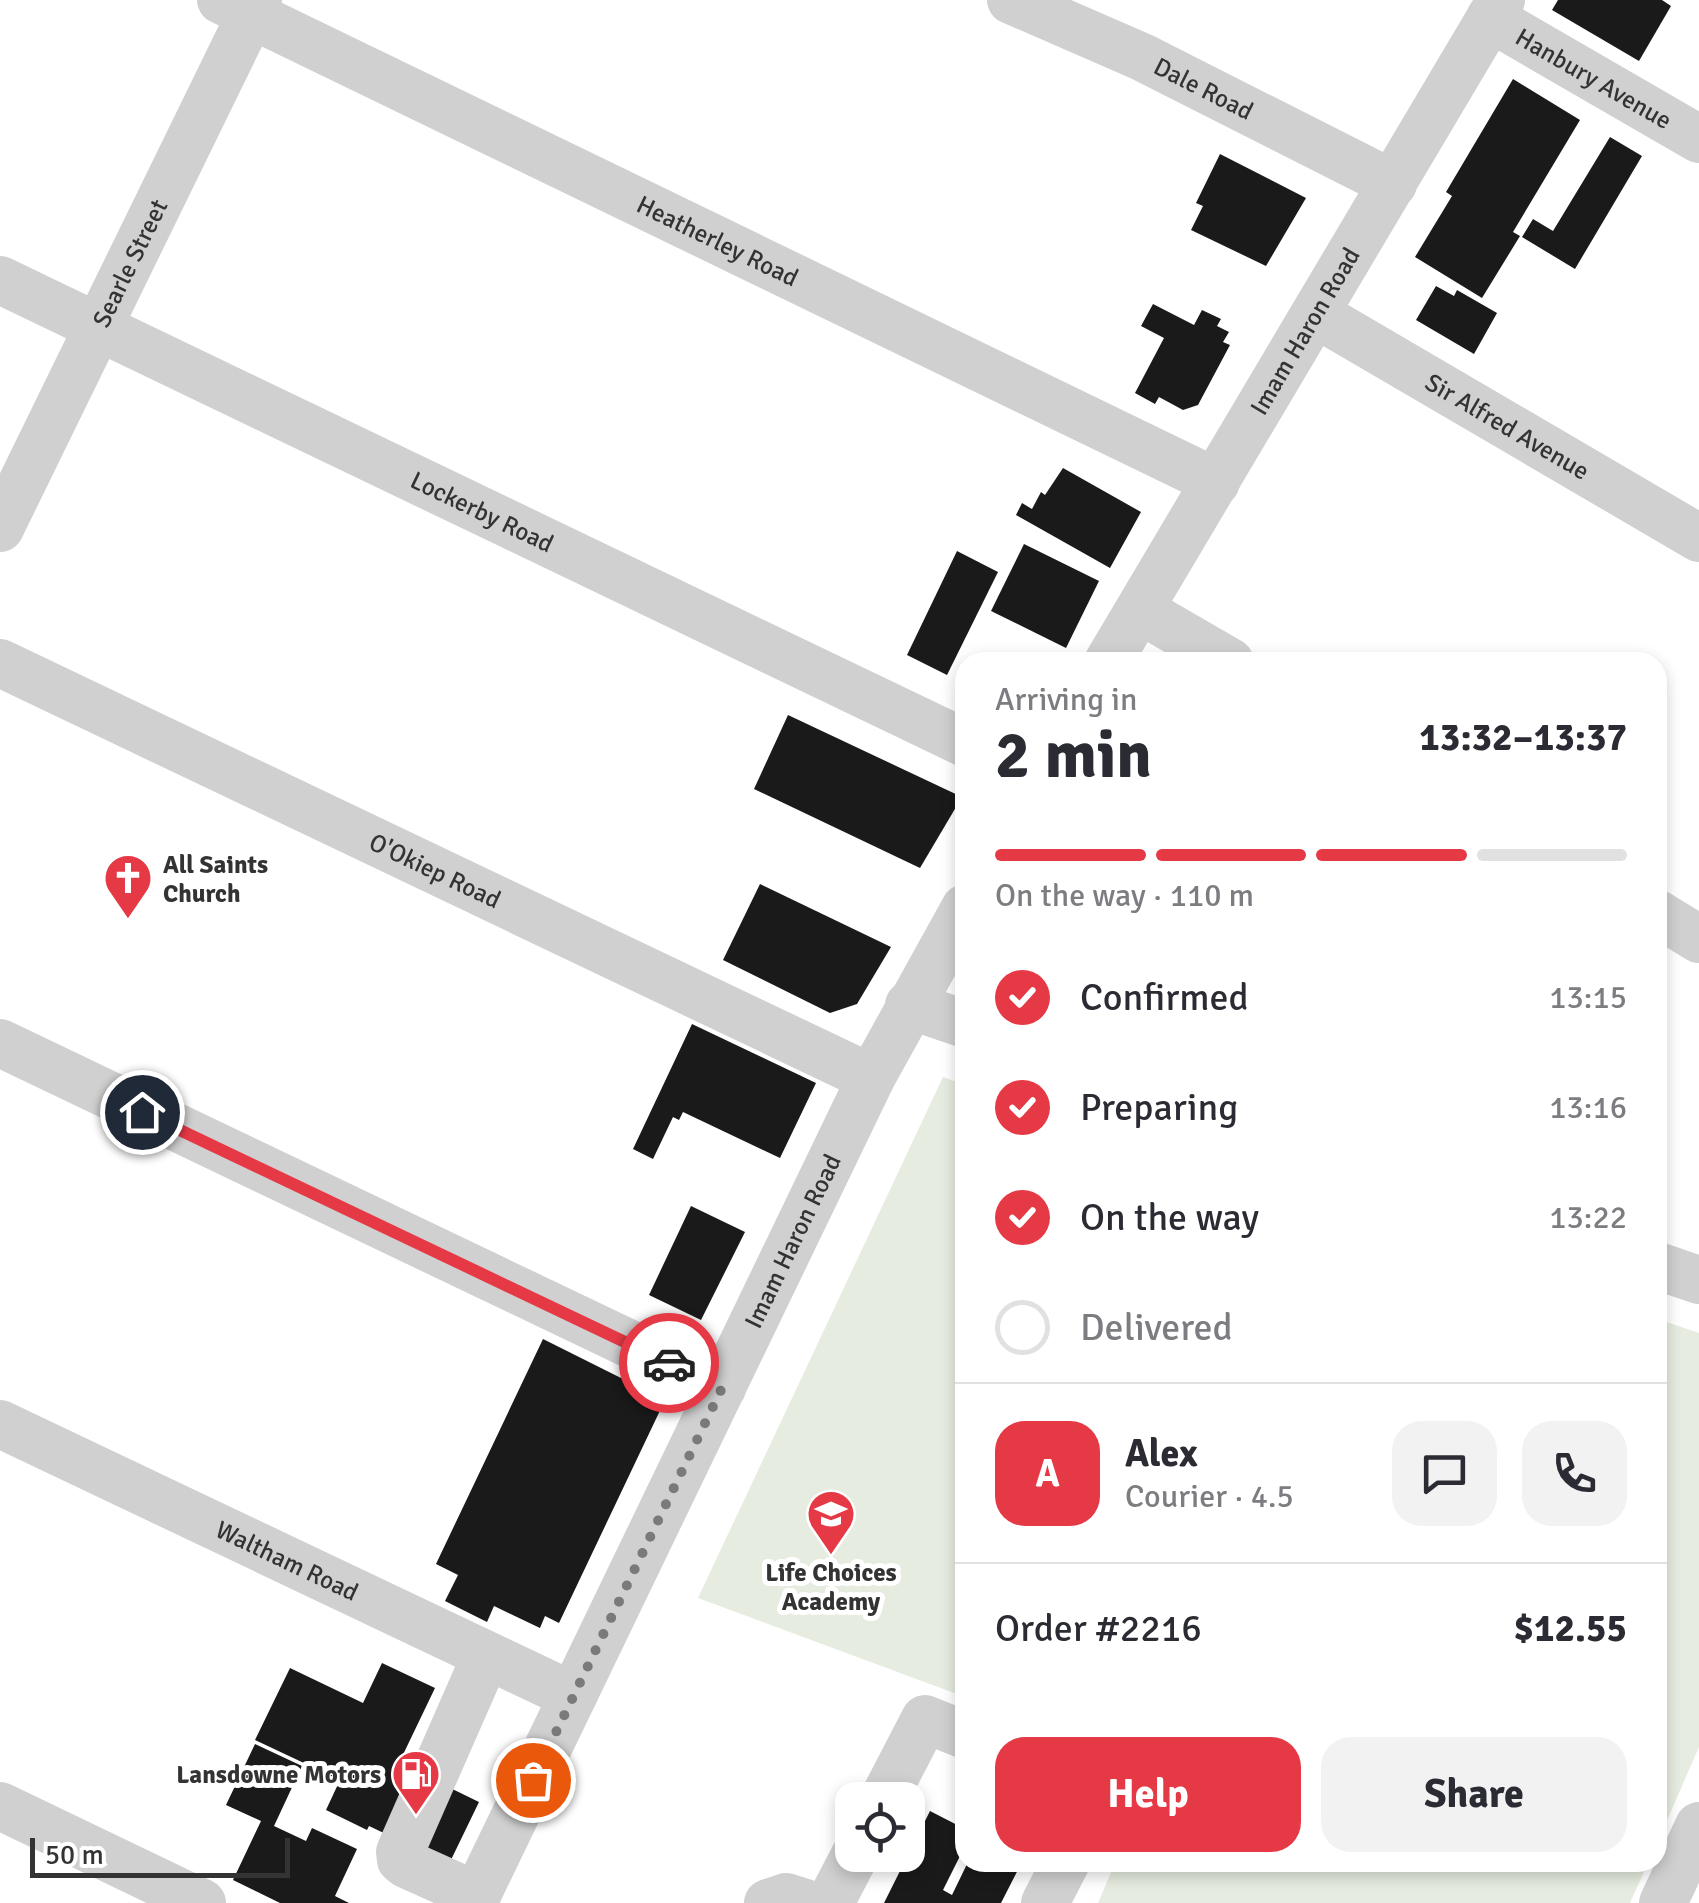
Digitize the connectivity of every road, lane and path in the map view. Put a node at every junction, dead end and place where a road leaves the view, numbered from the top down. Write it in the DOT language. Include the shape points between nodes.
graph roads {
  1 [pos="1011,0"];
  2 [pos="243,5"];
  3 [pos="1495,9"];
  4 [pos="1699,138"];
  5 [pos="1393,184"];
  6 [pos="0,280"];
  7 [pos="1316,314"];
  8 [pos="96,326"];
  9 [pos="1216,482"];
  10 [pos="0,528"];
  11 [pos="1699,538"];
  12 [pos="1140,610"];
  13 [pos="1114,652"];
  14 [pos="1213,652"];
  15 [pos="0,663"];
  16 [pos="955,738"];
  17 [pos="1667,919"];
  18 [pos="955,925"];
  19 [pos="1699,939"];
  20 [pos="909,1004"];
  21 [pos="955,1020"];
  22 [pos="0,1044"];
  23 [pos="871,1078"];
  24 [pos="1667,1269"];
  25 [pos="1699,1280"];
  26 [pos="722,1388"];
  27 [pos="0,1424"];
  28 [pos="486,1656"];
  29 [pos="573,1696"];
  30 [pos="955,1731"];
  31 [pos="893,1782"];
  32 [pos="0,1806"];
  33 [pos="1699,1826"];
  34 [pos="846,1872"];
  35 [pos="1061,1872"];
  36 [pos="175,1897"];
  37 [pos="475,1900"];
  38 [pos="768,1903"];
  39 [pos="805,1903"];
  40 [pos="830,1903"];
  41 [pos="1045,1903"];
  42 [pos="1663,1903"];
  1 -- 5 [label="street, Dale Road" via="1142,57"];
  2 -- 8 [label="street, Searle Street"];
  2 -- 9 [label="street, Heatherley Road"];
  3 -- 4 [label="street, Hanbury Avenue"];
  3 -- 5 [label="street, Imam Haron Road"];
  5 -- 7 [label="street, Imam Haron Road"];
  6 -- 8 [label="street, Lockerby Road"];
  7 -- 9 [label="street, Imam Haron Road"];
  7 -- 11 [label="street, Sir Alfred Avenue"];
  8 -- 10 [label="street, Searle Street"];
  8 -- 16 [label="street, Lockerby Road"];
  9 -- 12 [label="street, Imam Haron Road"];
  12 -- 13 [label="street, Imam Haron Road"];
  12 -- 14 [label="street"];
  15 -- 23 [label="street, O'Okiep Road"];
  17 -- 19 [label="street"];
  18 -- 20 [label="street, Imam Haron Road"];
  20 -- 21 [label="street"];
  20 -- 23 [label="street, Imam Haron Road"];
  22 -- 26 [label="street"];
  23 -- 26 [label="street, Imam Haron Road"];
  24 -- 25 [label="street"];
  26 -- 29 [label="street, Imam Haron Road"];
  27 -- 28 [label="street, Waltham Road"];
  28 -- 29 [label="street, Waltham Road"];
  28 -- 37 [label="street" via="400,1852 406,1864"];
  29 -- 37 [label="street, Imam Haron Road"];
  30 -- 31 [label="street" via="925,1719"];
  32 -- 36 [label="street"];
  33 -- 42 [label="street"];
  34 -- 40 [label="street"];
  35 -- 41 [label="street"];
  38 -- 39 [label="street" via="786,1897"];
}
